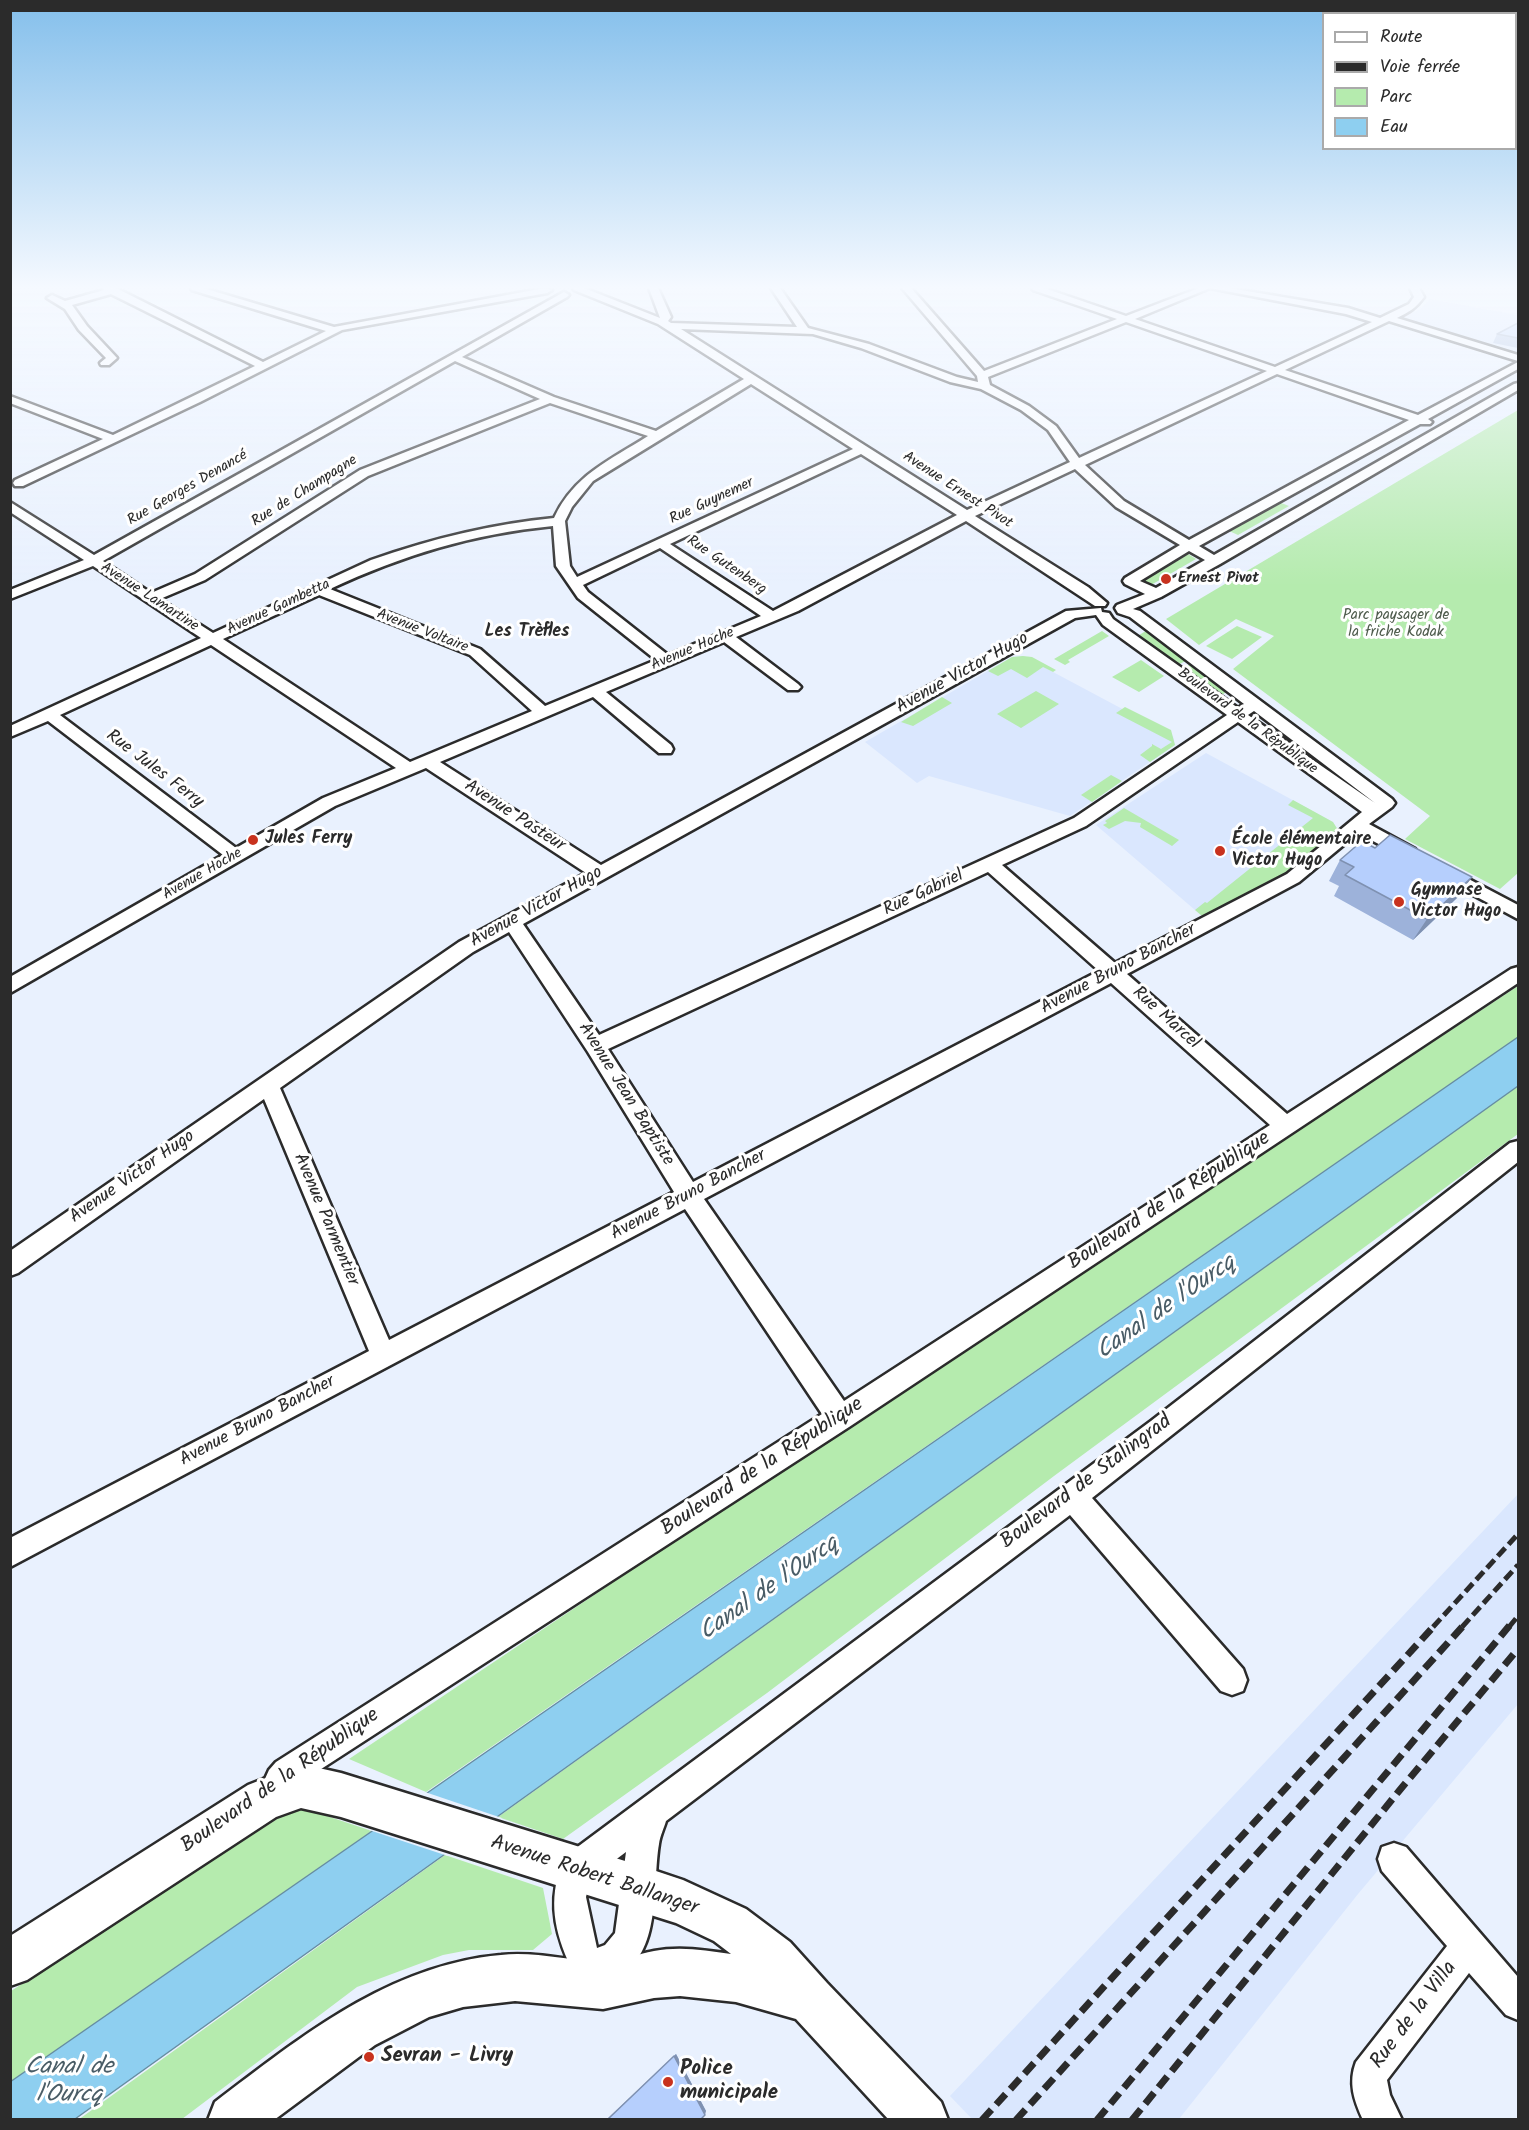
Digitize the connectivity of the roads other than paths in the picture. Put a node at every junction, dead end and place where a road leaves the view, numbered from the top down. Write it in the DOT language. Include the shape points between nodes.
graph roads {
  1 [pos="220,387"];
  2 [pos="400,387"];
  3 [pos="523,387"];
  4 [pos="738,387"];
  5 [pos="765,387"];
  6 [pos="994,387"];
  7 [pos="1242,387"];
  8 [pos="1321,387"];
  9 [pos="1475,387"];
  10 [pos="1516,387"];
  11 [pos="10,399"];
  12 [pos="550,399"];
  13 [pos="1419,420"];
  14 [pos="1445,429"];
  15 [pos="656,435"];
  16 [pos="111,438"];
  17 [pos="862,449"];
  18 [pos="1077,464"];
  19 [pos="15,482"];
  20 [pos="1278,497"];
  21 [pos="10,505"];
  22 [pos="1306,508"];
  23 [pos="965,516"];
  24 [pos="559,521"];
  25 [pos="662,544"];
  26 [pos="1190,545"];
  27 [pos="93,561"];
  28 [pos="1215,561"];
  29 [pos="575,583"];
  30 [pos="319,589"];
  31 [pos="1156,594"];
  32 [pos="10,595"];
  33 [pos="150,598"];
  34 [pos="1123,609"];
  35 [pos="1100,610"];
  36 [pos="772,617"];
  37 [pos="725,636"];
  38 [pos="212,638"];
  39 [pos="666,661"];
  40 [pos="793,687"];
  41 [pos="595,690"];
  42 [pos="1254,704"];
  43 [pos="543,713"];
  44 [pos="49,714"];
  45 [pos="1237,715"];
  46 [pos="10,732"];
  47 [pos="665,749"];
  48 [pos="427,761"];
  49 [pos="408,768"];
  50 [pos="1373,812"];
  51 [pos="1357,825"];
  52 [pos="235,856"];
  53 [pos="990,864"];
  54 [pos="600,873"];
  55 [pos="1518,913"];
  56 [pos="511,921"];
  57 [pos="1113,972"];
  58 [pos="1518,974"];
  59 [pos="10,986"];
  60 [pos="594,1046"];
  61 [pos="268,1084"];
  62 [pos="1286,1126"];
  63 [pos="1518,1150"];
  64 [pos="689,1196"];
  65 [pos="10,1264"];
  66 [pos="383,1355"];
  67 [pos="840,1418"];
  68 [pos="1071,1495"];
  69 [pos="10,1553"];
  70 [pos="1232,1680"];
  71 [pos="263,1800"];
  72 [pos="653,1812"];
  73 [pos="1394,1859"];
  74 [pos="576,1869"];
  75 [pos="638,1888"];
  76 [pos="1468,1946"];
  77 [pos="10,1963"];
  78 [pos="583,1978"];
  79 [pos="810,2001"];
  80 [pos="1518,2003"];
  81 [pos="233,2120"];
  82 [pos="923,2120"];
  83 [pos="1384,2120"];
  1 -- 16 [label="street"];
  2 -- 27 [label="street, Rue Georges Denancé"];
  3 -- 12 [label="street"];
  4 -- 15 [label="street"];
  5 -- 17 [label="street, Avenue Ernest Pivot"];
  6 -- 18 [label="street" via="1042,419 1064,442"];
  7 -- 18 [label="street, Avenue Hoche"];
  8 -- 13 [label="street"];
  9 -- 13 [label="street"];
  10 -- 14 [label="street"];
  11 -- 16 [label="street"];
  12 -- 15 [label="street"];
  12 -- 33 [label="street, Rue de Champagne" via="364,473 200,576"];
  13 -- 14 [label="street"];
  13 -- 20 [label="street"];
  14 -- 22 [label="street"];
  15 -- 24 [label="street" via="589,478"];
  16 -- 19 [label="street"];
  17 -- 23 [label="street, Avenue Ernest Pivot"];
  17 -- 25 [label="street, Rue Guynemer"];
  18 -- 23 [label="street, Avenue Hoche"];
  18 -- 26 [label="street" via="1120,504"];
  19 -- 21 [label="street" via="25,489"];
  20 -- 22 [label="street"];
  20 -- 26 [label="street"];
  21 -- 27 [label="street, Avenue Lamartine"];
  22 -- 28 [label="street"];
  23 -- 35 [label="street, Avenue Ernest Pivot" via="1083,590"];
  23 -- 36 [label="street, Avenue Hoche"];
  24 -- 29 [label="street" via="563,566"];
  24 -- 30 [label="street, Avenue Gambetta" via="478,531 424,545"];
  25 -- 29 [label="street, Rue Guynemer"];
  25 -- 36 [label="street, Rue Gutenberg"];
  26 -- 28 [label="street"];
  26 -- 31 [label="street" via="1130,580"];
  27 -- 32 [label="street, Rue Georges Denancé"];
  27 -- 33 [label="street, Avenue Lamartine"];
  28 -- 31 [label="street"];
  29 -- 39 [label="street" via="583,595"];
  30 -- 38 [label="street, Avenue Gambetta"];
  30 -- 43 [label="street, Avenue Voltaire" via="475,652"];
  31 -- 34 [label="street"];
  33 -- 38 [label="street, Avenue Lamartine"];
  34 -- 35 [label="street, Avenue Victor Hugo" via="1118,616"];
  34 -- 42 [label="street"];
  35 -- 45 [label="street, Boulevard de la République" via="1108,622"];
  35 -- 54 [label="street, Avenue Victor Hugo" via="1071,614"];
  36 -- 37 [label="street, Avenue Hoche"];
  37 -- 39 [label="street, Avenue Hoche"];
  37 -- 40 [label="street"];
  38 -- 44 [label="street, Avenue Gambetta"];
  38 -- 49 [label="street, Avenue Lamartine"];
  39 -- 41 [label="street, Avenue Hoche"];
  41 -- 43 [label="street, Avenue Hoche"];
  41 -- 47 [label="street"];
  42 -- 45 [label="street, Rue Gabriel"];
  42 -- 50 [label="street" via="1386,803"];
  43 -- 48 [label="street, Avenue Hoche"];
  44 -- 46 [label="street, Avenue Gambetta"];
  44 -- 52 [label="street, Rue Jules Ferry"];
  45 -- 50 [label="street, Boulevard de la République"];
  45 -- 53 [label="street, Rue Gabriel" via="1080,822"];
  48 -- 49 [label="street, Avenue Hoche"];
  48 -- 54 [label="street, Avenue Pasteur"];
  49 -- 52 [label="street, Avenue Hoche" via="329,802"];
  50 -- 51 [label="street"];
  51 -- 55 [label="street"];
  51 -- 57 [label="street, Avenue Bruno Bancher" via="1293,878"];
  52 -- 59 [label="street, Avenue Hoche"];
  53 -- 57 [label="street, Rue Marcel"];
  53 -- 60 [label="street, Rue Gabriel"];
  54 -- 56 [label="street, Avenue Victor Hugo"];
  56 -- 60 [label="street, Avenue Jean Baptiste"];
  56 -- 61 [label="street, Avenue Victor Hugo" via="466,947"];
  57 -- 62 [label="street, Rue Marcel"];
  57 -- 64 [label="street, Avenue Bruno Bancher"];
  58 -- 62 [label="street, Boulevard de la République"];
  60 -- 64 [label="street, Avenue Jean Baptiste"];
  61 -- 65 [label="street, Avenue Victor Hugo"];
  61 -- 66 [label="street, Avenue Parmentier"];
  62 -- 67 [label="street, Boulevard de la République"];
  63 -- 68 [label="street, Boulevard de Stalingrad"];
  64 -- 66 [label="street, Avenue Bruno Bancher"];
  64 -- 67 [label="street, Avenue Jean Baptiste"];
  66 -- 69 [label="street, Avenue Bruno Bancher"];
  67 -- 71 [label="street, Boulevard de la République" via="287,1773"];
  68 -- 70 [label="street"];
  68 -- 72 [label="street, Boulevard de Stalingrad"];
  71 -- 74 [label="main road, Avenue Robert Ballanger" via="301,1786"];
  71 -- 77 [label="main road, Boulevard de la République"];
  72 -- 74 [label="street, Boulevard de Stalingrad"];
  72 -- 75 [label="street" via="643,1842"];
  73 -- 76 [label="street"];
  74 -- 75 [label="main road, Avenue Robert Ballanger"];
  74 -- 78 [label="street" via="569,1897"];
  75 -- 78 [label="street" via="630,1941 616,1958"];
  75 -- 79 [label="main road, Avenue Robert Ballanger" via="730,1925 774,1958"];
  76 -- 80 [label="street"];
  76 -- 83 [label="street, Rue de la Villa" via="1369,2075 1369,2089"];
  78 -- 79 [label="main road" via="712,1973 770,1986"];
  78 -- 81 [label="main road" via="503,1978 432,1990 364,2022"];
  79 -- 82 [label="main road, Avenue Robert Ballanger"];
}
